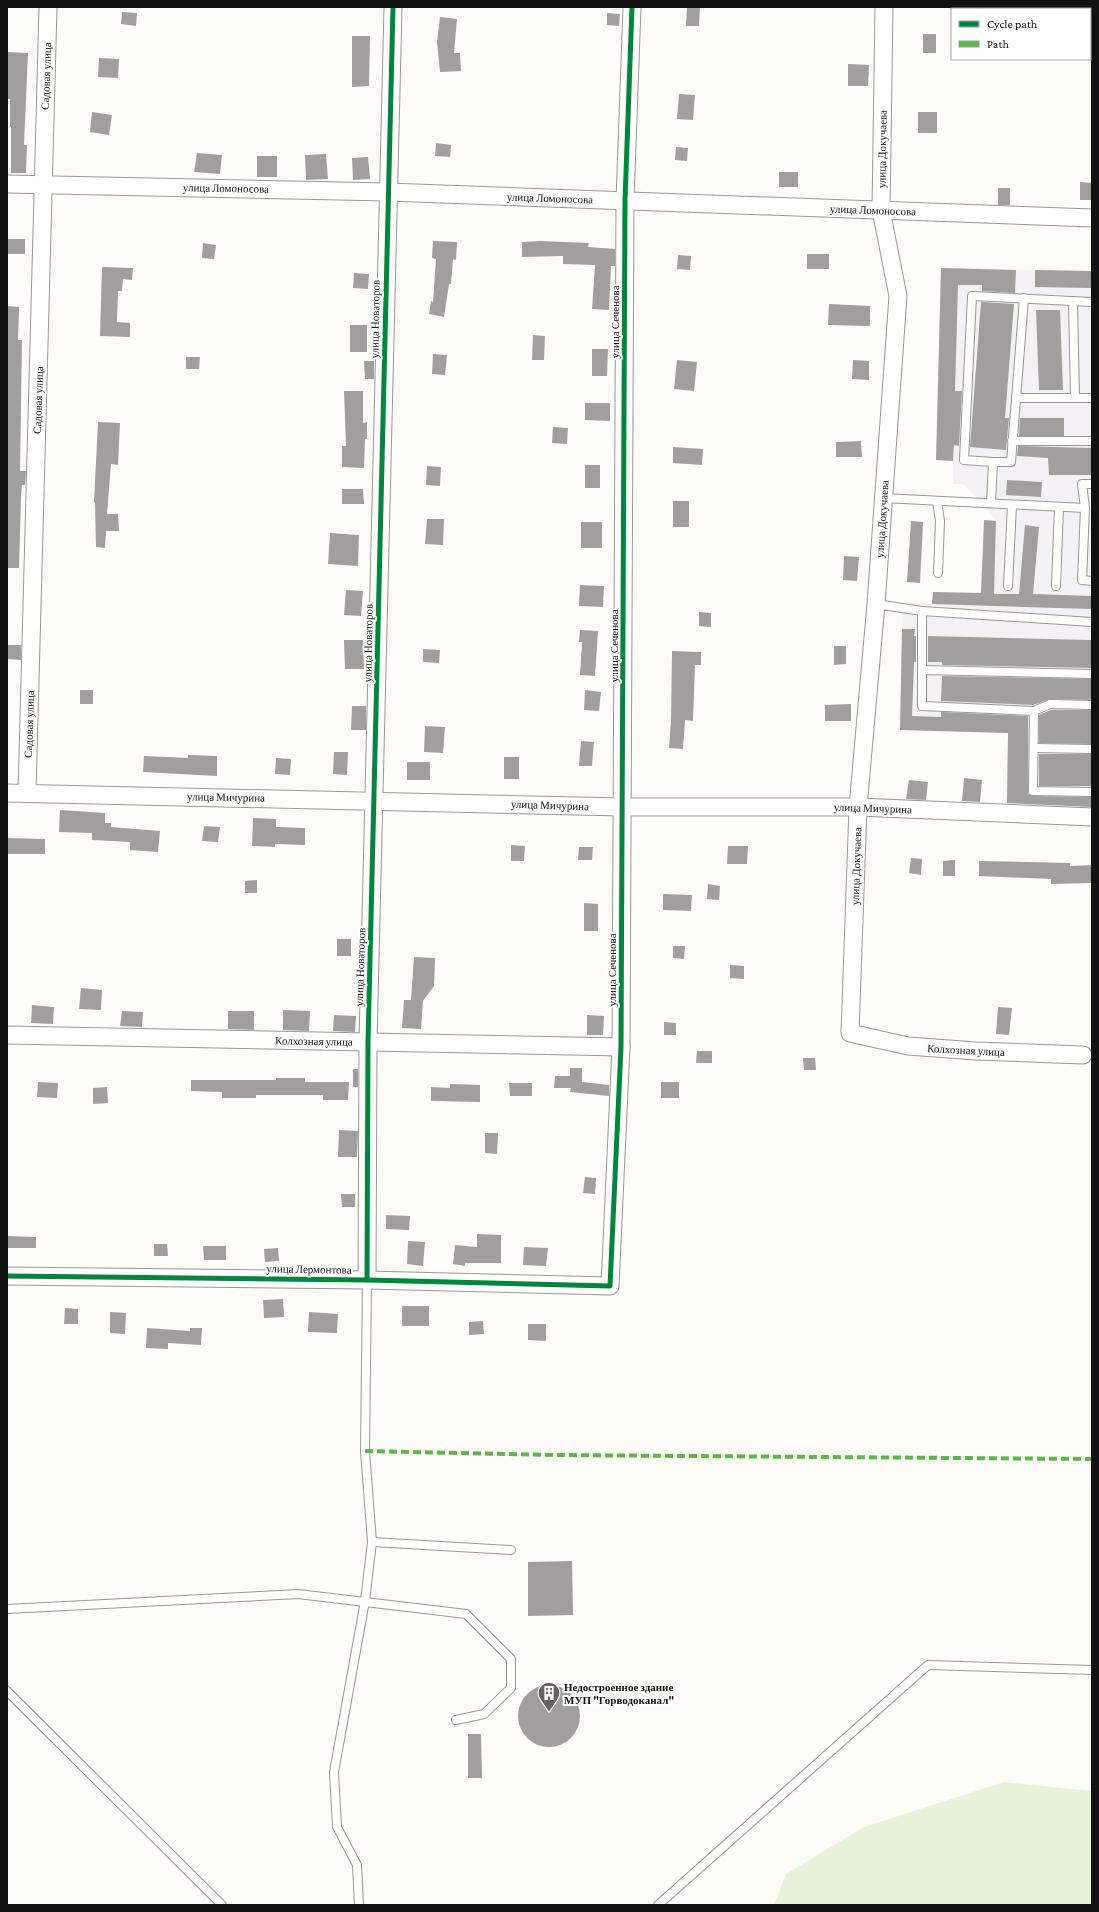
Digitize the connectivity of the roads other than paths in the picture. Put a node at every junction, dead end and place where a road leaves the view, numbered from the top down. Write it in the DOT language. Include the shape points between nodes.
graph roads {
  1 [pos="48,7"];
  2 [pos="393,7"];
  3 [pos="632,7"];
  4 [pos="884,7"];
  5 [pos="7,184"];
  6 [pos="43,184"];
  7 [pos="388,192"];
  8 [pos="625,200"];
  9 [pos="882,210"];
  10 [pos="1092,218"];
  11 [pos="1024,298"];
  12 [pos="1073,301"];
  13 [pos="1092,302"];
  14 [pos="1016,398"];
  15 [pos="1075,398"];
  16 [pos="1092,398"];
  17 [pos="1012,440"];
  18 [pos="1092,441"];
  19 [pos="993,462"];
  20 [pos="1092,484"];
  21 [pos="883,498"];
  22 [pos="937,501"];
  23 [pos="991,503"];
  24 [pos="1012,505"];
  25 [pos="1059,507"];
  26 [pos="1086,508"];
  27 [pos="938,573"];
  28 [pos="1092,581"];
  29 [pos="1008,586"];
  30 [pos="1056,586"];
  31 [pos="876,604"];
  32 [pos="922,611"];
  33 [pos="1092,622"];
  34 [pos="922,670"];
  35 [pos="1092,674"];
  36 [pos="1092,705"];
  37 [pos="1034,710"];
  38 [pos="1034,748"];
  39 [pos="1092,749"];
  40 [pos="1092,792"];
  41 [pos="7,793"];
  42 [pos="27,793"];
  43 [pos="375,800"];
  44 [pos="623,807"];
  45 [pos="858,807"];
  46 [pos="1092,817"];
  47 [pos="850,1033"];
  48 [pos="7,1035"];
  49 [pos="368,1042"];
  50 [pos="621,1047"];
  51 [pos="1083,1055"];
  52 [pos="7,1276"];
  53 [pos="368,1280"];
  54 [pos="610,1286"];
  55 [pos="372,1542"];
  56 [pos="511,1550"];
  57 [pos="366,1601"];
  58 [pos="7,1609"];
  59 [pos="1092,1670"];
  60 [pos="7,1691"];
  61 [pos="456,1720"];
  62 [pos="222,1905"];
  63 [pos="359,1905"];
  64 [pos="658,1905"];
  1 -- 6 [label="street, Садовая улица"];
  2 -- 7 [label="street, улица Новаторов"];
  3 -- 8 [label="street, улица Сеченова"];
  4 -- 9 [label="street, улица Докучаева"];
  5 -- 6 [label="street, улица Ломоносова"];
  6 -- 7 [label="street, улица Ломоносова"];
  6 -- 42 [label="street, Садовая улица"];
  7 -- 8 [label="street, улица Ломоносова"];
  7 -- 43 [label="street, улица Новаторов"];
  8 -- 9 [label="street, улица Ломоносова"];
  8 -- 44 [label="street, улица Сеченова"];
  9 -- 10 [label="street, улица Ломоносова"];
  9 -- 21 [label="street, улица Докучаева" via="898,296"];
  11 -- 12 [label="lane"];
  11 -- 14 [label="lane"];
  11 -- 19 [label="lane" via="972,296 964,460"];
  12 -- 13 [label="lane"];
  12 -- 15 [label="lane"];
  14 -- 15 [label="lane"];
  14 -- 17 [label="lane"];
  15 -- 16 [label="lane"];
  17 -- 18 [label="lane"];
  17 -- 19 [label="lane" via="1011,462"];
  19 -- 23 [label="lane"];
  20 -- 26 [label="lane" via="1082,484"];
  21 -- 22 [label="lane"];
  21 -- 31 [label="street, улица Докучаева"];
  22 -- 23 [label="lane"];
  22 -- 27 [label="lane" via="940,521"];
  23 -- 24 [label="lane"];
  24 -- 25 [label="lane"];
  24 -- 29 [label="lane"];
  25 -- 26 [label="lane"];
  25 -- 30 [label="lane"];
  26 -- 28 [label="lane" via="1082,580"];
  31 -- 32 [label="lane"];
  31 -- 45 [label="street, улица Докучаева"];
  32 -- 33 [label="lane"];
  32 -- 34 [label="lane"];
  34 -- 35 [label="lane"];
  34 -- 37 [label="lane" via="922,706"];
  36 -- 37 [label="lane" via="1050,704"];
  37 -- 38 [label="lane"];
  38 -- 39 [label="lane"];
  38 -- 40 [label="lane" via="1033,791"];
  41 -- 42 [label="street, улица Мичурина"];
  42 -- 43 [label="street, улица Мичурина"];
  43 -- 44 [label="street, улица Мичурина"];
  43 -- 49 [label="street, улица Новаторов"];
  44 -- 45 [label="street, улица Мичурина"];
  44 -- 50 [label="street, улица Сеченова"];
  45 -- 46 [label="street, улица Мичурина"];
  45 -- 47 [label="street, улица Докучаева"];
  47 -- 51 [label="street, Колхозная улица" via="908,1046"];
  48 -- 49 [label="street, Колхозная улица"];
  49 -- 50 [label="street, Колхозная улица"];
  49 -- 53 [label="street, улица Новаторов"];
  50 -- 54 [label="street, улица Сеченова"];
  52 -- 53 [label="street, улица Лермонтова"];
  53 -- 54 [label="street, улица Лермонтова"];
  53 -- 55 [label="lane" via="365,1451"];
  55 -- 56 [label="lane"];
  55 -- 57 [label="lane"];
  57 -- 58 [label="lane" via="298,1594"];
  57 -- 61 [label="lane" via="466,1614 511,1659 511,1688 484,1714"];
  57 -- 63 [label="lane" via="334,1772 337,1827 357,1865"];
  59 -- 64 [label="lane" via="928,1665"];
  60 -- 62 [label="lane"];
}
